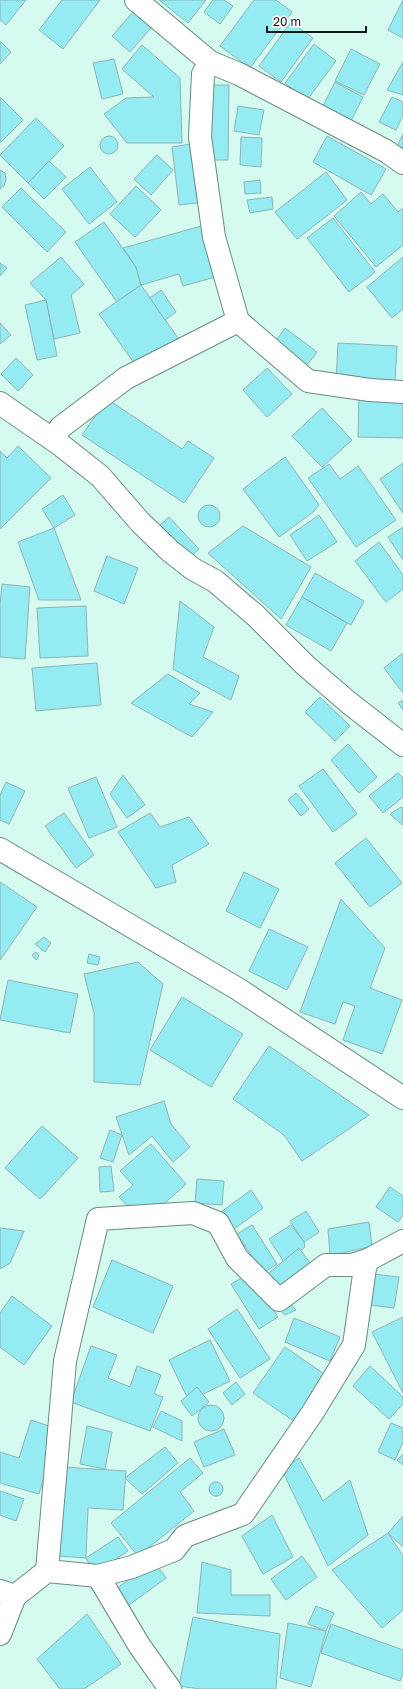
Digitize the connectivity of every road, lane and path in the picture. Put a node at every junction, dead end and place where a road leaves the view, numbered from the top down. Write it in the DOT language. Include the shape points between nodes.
graph roads {
  1 [pos="136,0"];
  2 [pos="210,62"];
  3 [pos="403,163"];
  4 [pos="238,321"];
  5 [pos="403,392"];
  6 [pos="0,403"];
  7 [pos="52,439"];
  8 [pos="403,745"];
  9 [pos="0,849"];
  10 [pos="403,1098"];
  11 [pos="403,1241"];
  12 [pos="368,1260"];
  13 [pos="47,1571"];
  14 [pos="98,1576"];
  15 [pos="7,1593"];
  16 [pos="0,1634"];
  17 [pos="170,1689"];
  1 -- 2 [label="street"];
  2 -- 3 [label="street" via="239,74"];
  2 -- 4 [label="street" via="203,74 200,136 214,237"];
  4 -- 5 [label="street" via="308,381"];
  4 -- 7 [label="street" via="126,378 61,427"];
  6 -- 7 [label="street"];
  7 -- 8 [label="street" via="100,476 140,522 170,551 193,569 216,581 305,665"];
  9 -- 10 [label="street" via="238,989"];
  11 -- 12 [label="street"];
  12 -- 13 [label="street" via="352,1265 326,1266 279,1300 237,1258 218,1223 192,1213 98,1219 65,1361"];
  12 -- 14 [label="street" via="354,1345 313,1412 243,1514 185,1536 174,1550 132,1567"];
  13 -- 14 [label="street"];
  13 -- 15 [label="street"];
  14 -- 17 [label="street" via="139,1645"];
  15 -- 16 [label="street"];
}
